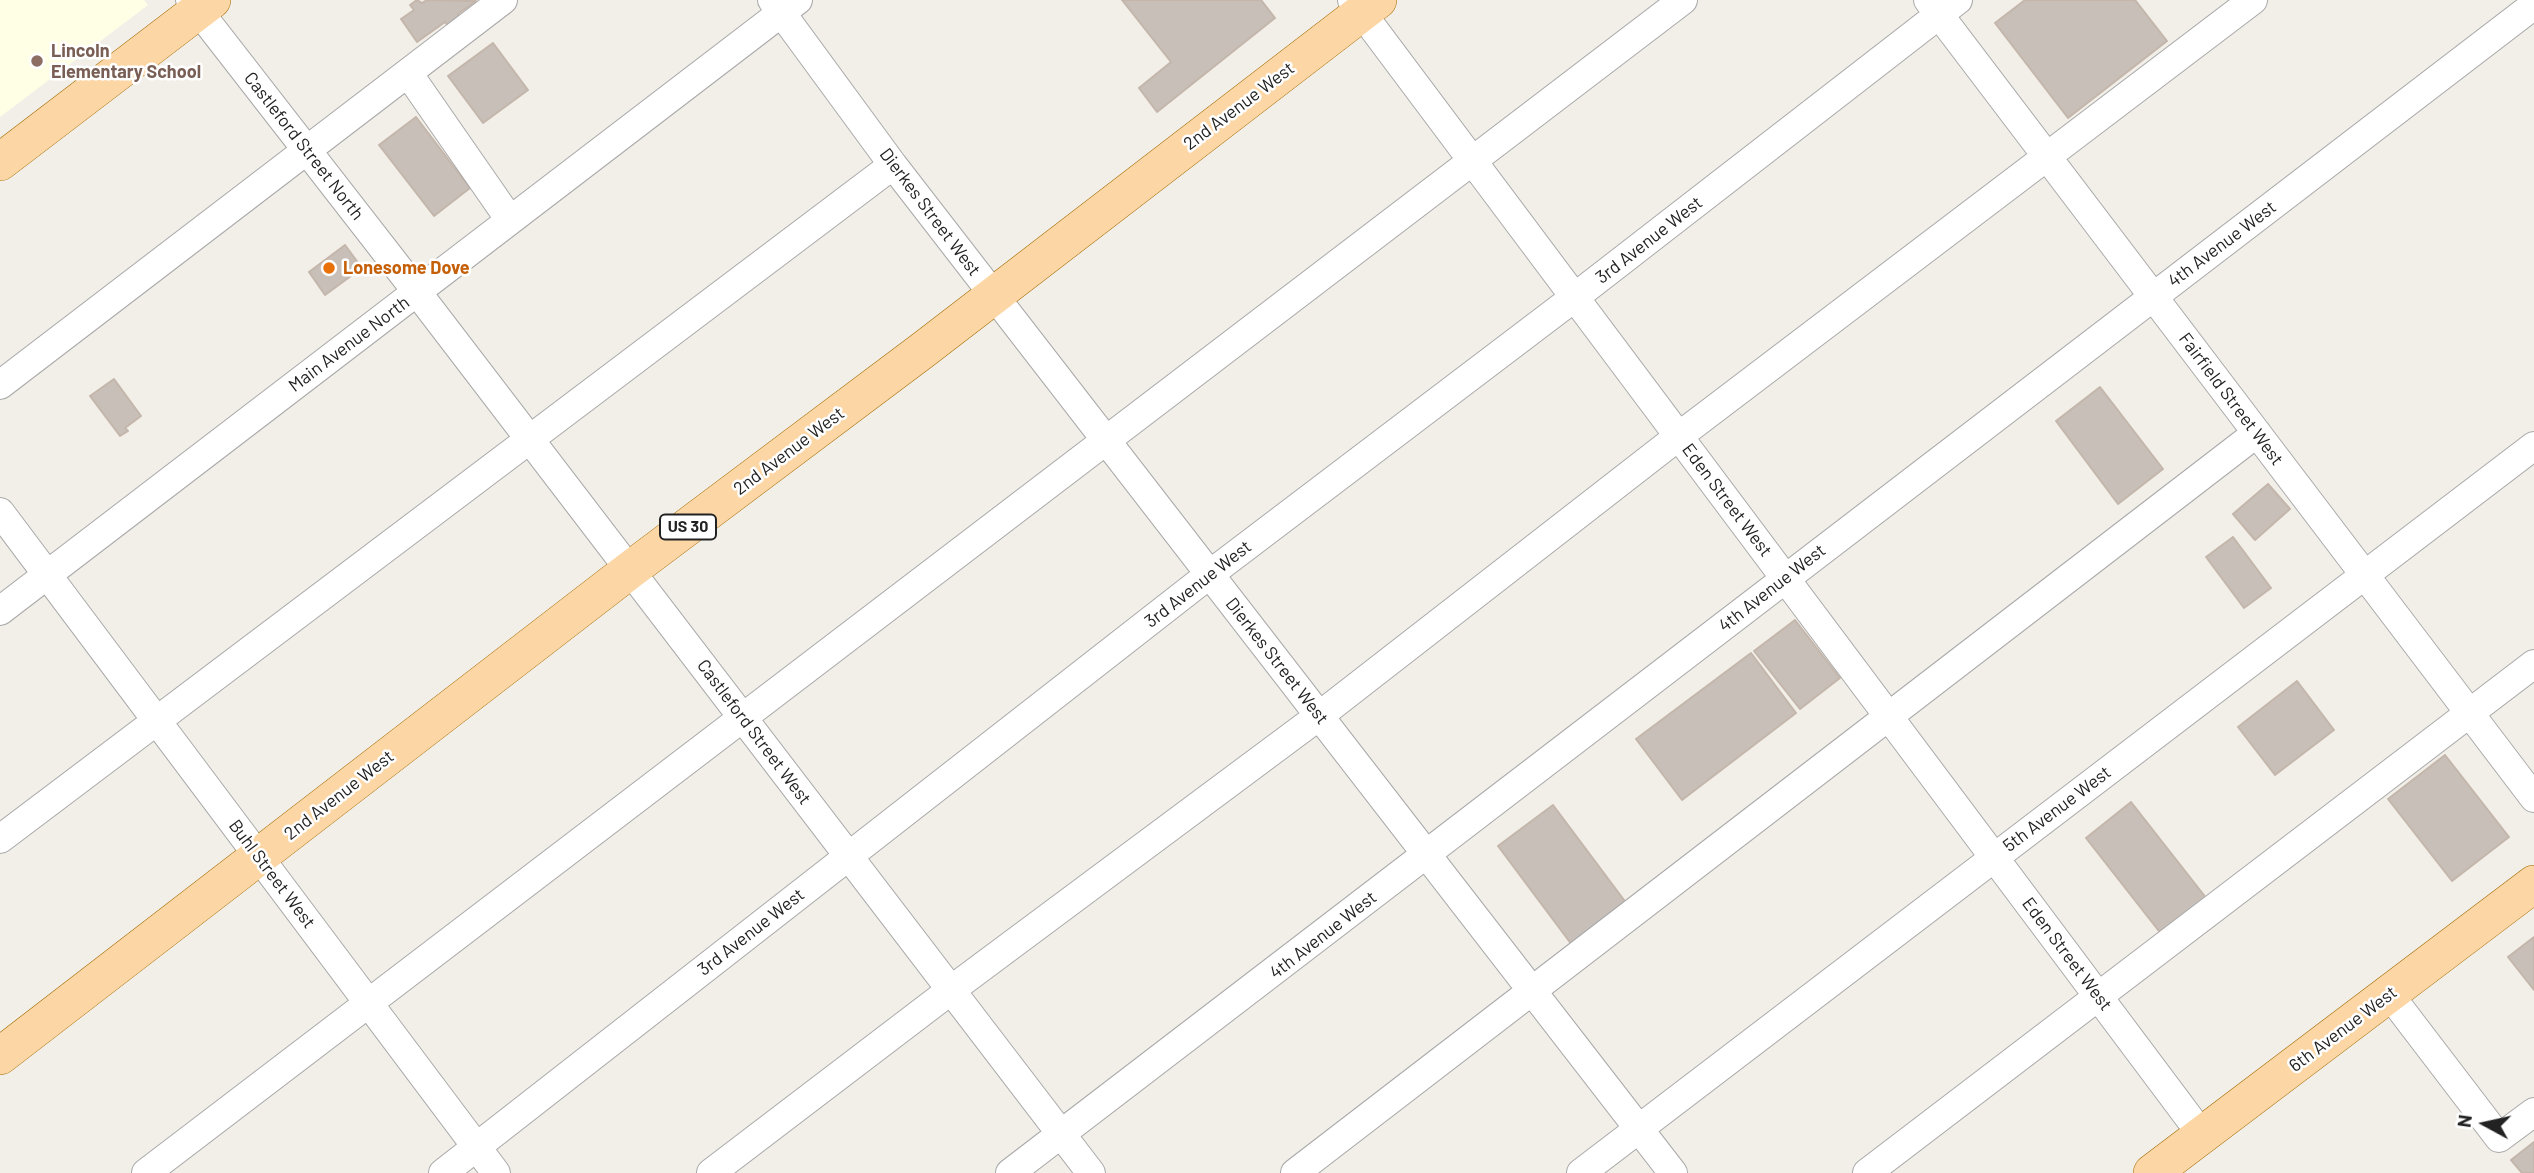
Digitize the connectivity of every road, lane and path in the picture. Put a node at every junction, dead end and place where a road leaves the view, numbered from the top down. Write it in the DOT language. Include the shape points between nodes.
graph roads {
  1 [pos="503,0"];
  2 [pos="1684,0"];
  3 [pos="2253,0"];
  4 [pos="200,3"];
  5 [pos="784,4"];
  6 [pos="1364,4"];
  7 [pos="1942,5"];
  8 [pos="2526,12"];
  9 [pos="408,73"];
  10 [pos="307,150"];
  11 [pos="2047,156"];
  12 [pos="1473,161"];
  13 [pos="0,162"];
  14 [pos="893,164"];
  15 [pos="510,220"];
  16 [pos="417,292"];
  17 [pos="993,294"];
  18 [pos="2153,296"];
  19 [pos="1575,297"];
  20 [pos="0,385"];
  21 [pos="2257,433"];
  22 [pos="1679,436"];
  23 [pos="530,439"];
  24 [pos="1105,440"];
  25 [pos="2534,446"];
  26 [pos="0,512"];
  27 [pos="630,570"];
  28 [pos="1210,574"];
  29 [pos="47,575"];
  30 [pos="2365,575"];
  31 [pos="1785,578"];
  32 [pos="0,611"];
  33 [pos="2534,664"];
  34 [pos="2470,713"];
  35 [pos="1319,716"];
  36 [pos="1889,716"];
  37 [pos="743,718"];
  38 [pos="157,721"];
  39 [pos="2534,798"];
  40 [pos="0,839"];
  41 [pos="1427,855"];
  42 [pos="848,856"];
  43 [pos="259,857"];
  44 [pos="1994,857"];
  45 [pos="2534,884"];
  46 [pos="951,990"];
  47 [pos="1532,991"];
  48 [pos="2389,994"];
  49 [pos="2098,996"];
  50 [pos="369,1004"];
  51 [pos="0,1056"];
  52 [pos="2534,1112"];
  53 [pos="1638,1129"];
  54 [pos="1062,1135"];
  55 [pos="2202,1135"];
  56 [pos="477,1148"];
  57 [pos="146,1173"];
  58 [pos="443,1173"];
  59 [pos="496,1173"];
  60 [pos="711,1173"];
  61 [pos="1010,1173"];
  62 [pos="1091,1173"];
  63 [pos="1295,1173"];
  64 [pos="1581,1173"];
  65 [pos="1672,1173"];
  66 [pos="1867,1173"];
  67 [pos="2152,1173"];
  1 -- 9 [label="street"];
  2 -- 12 [label="street"];
  3 -- 11 [label="street"];
  4 -- 10 [label="street, Castleford Street North"];
  4 -- 13 [label="main road"];
  5 -- 14 [label="street, Dierkes Street West"];
  5 -- 15 [label="street, Main Avenue North"];
  6 -- 12 [label="street, Eden Street West"];
  6 -- 17 [label="main road, 2nd Avenue West / US 30"];
  7 -- 11 [label="street, Fairfield Street West"];
  7 -- 19 [label="street, 3rd Avenue West"];
  8 -- 18 [label="street, 4th Avenue West"];
  9 -- 10 [label="street"];
  9 -- 15 [label="street"];
  10 -- 16 [label="street, Castleford Street North"];
  10 -- 20 [label="street"];
  11 -- 18 [label="street, Fairfield Street West"];
  11 -- 22 [label="street"];
  12 -- 19 [label="street, Eden Street West"];
  12 -- 24 [label="street"];
  14 -- 17 [label="street, Dierkes Street West"];
  14 -- 23 [label="street"];
  15 -- 16 [label="street, Main Avenue North"];
  16 -- 23 [label="street, Castleford Street West"];
  16 -- 29 [label="street, Main Avenue North"];
  17 -- 24 [label="street, Dierkes Street West"];
  17 -- 27 [label="main road, 2nd Avenue West / US 30"];
  18 -- 21 [label="street, Fairfield Street West"];
  18 -- 31 [label="street, 4th Avenue West"];
  19 -- 22 [label="street, Eden Street West"];
  19 -- 28 [label="street, 3rd Avenue West"];
  21 -- 30 [label="street, Fairfield Street West"];
  21 -- 36 [label="street"];
  22 -- 31 [label="street, Eden Street West"];
  22 -- 35 [label="street"];
  23 -- 27 [label="street, Castleford Street West"];
  23 -- 38 [label="street"];
  24 -- 28 [label="street, Dierkes Street West"];
  24 -- 37 [label="street"];
  25 -- 30 [label="street, 5th Avenue West"];
  26 -- 29 [label="street, Buhl Street West"];
  27 -- 37 [label="street, Castleford Street West"];
  27 -- 43 [label="main road, 2nd Avenue West / US 30"];
  28 -- 35 [label="street, Dierkes Street West"];
  28 -- 42 [label="street, 3rd Avenue West"];
  29 -- 32 [label="street, Main Avenue North"];
  29 -- 38 [label="street, Buhl Street West"];
  30 -- 34 [label="street, Fairfield Street West"];
  30 -- 44 [label="street, 5th Avenue West"];
  31 -- 36 [label="street, Eden Street West"];
  31 -- 41 [label="street, 4th Avenue West"];
  33 -- 34 [label="street"];
  34 -- 39 [label="street, Fairfield Street West"];
  34 -- 49 [label="street"];
  35 -- 41 [label="street, Dierkes Street West"];
  35 -- 46 [label="street"];
  36 -- 44 [label="street, Eden Street West"];
  36 -- 47 [label="street"];
  37 -- 42 [label="street, Castleford Street West"];
  37 -- 50 [label="street"];
  38 -- 40 [label="street"];
  38 -- 43 [label="street, Buhl Street West"];
  41 -- 47 [label="street, Dierkes Street West"];
  41 -- 54 [label="street, 4th Avenue West"];
  42 -- 46 [label="street, Castleford Street West"];
  42 -- 56 [label="street, 3rd Avenue West"];
  43 -- 50 [label="street, Buhl Street West"];
  43 -- 51 [label="main road, 2nd Avenue West / US 30"];
  44 -- 49 [label="street, Eden Street West"];
  44 -- 53 [label="street, 5th Avenue West"];
  45 -- 48 [label="main road, 6th Avenue West"];
  46 -- 54 [label="street, Castleford Street West"];
  46 -- 60 [label="street"];
  47 -- 53 [label="street, Dierkes Street West"];
  47 -- 63 [label="street"];
  48 -- 52 [label="street" via="2499,1138"];
  48 -- 55 [label="main road, 6th Avenue West"];
  49 -- 55 [label="street, Eden Street West"];
  49 -- 66 [label="street"];
  50 -- 56 [label="street, Buhl Street West"];
  50 -- 57 [label="street"];
  53 -- 64 [label="street, 5th Avenue West"];
  53 -- 65 [label="street, Dierkes Street West"];
  54 -- 61 [label="street, 4th Avenue West"];
  54 -- 62 [label="street, Castleford Street West"];
  55 -- 67 [label="main road, 6th Avenue West"];
  56 -- 58 [label="street, 3rd Avenue West"];
  56 -- 59 [label="street, Buhl Street West"];
}
